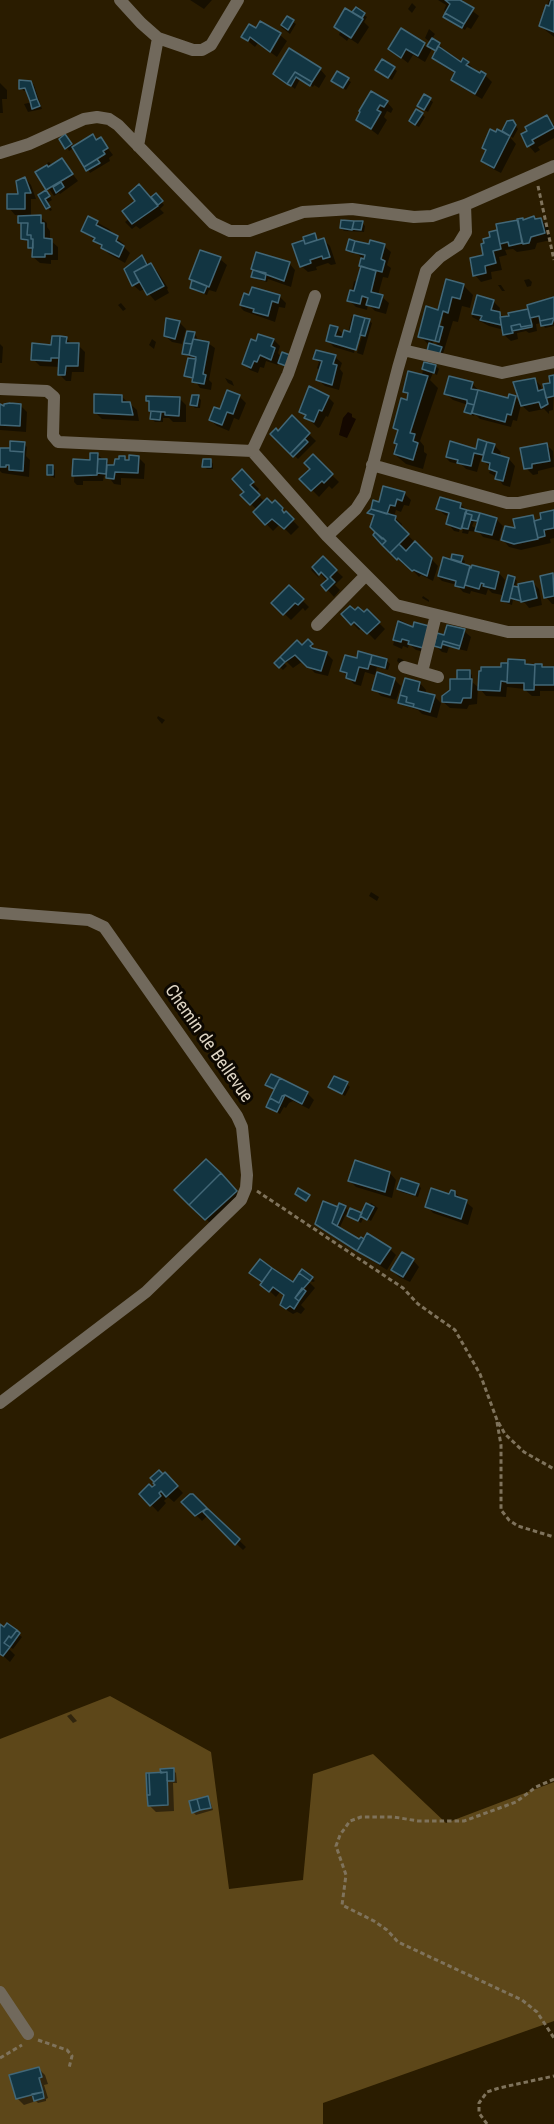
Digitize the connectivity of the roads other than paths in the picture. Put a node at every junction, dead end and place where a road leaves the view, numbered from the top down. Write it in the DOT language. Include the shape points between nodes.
graph roads {
  1 [pos="120,0"];
  2 [pos="238,0"];
  3 [pos="159,38"];
  4 [pos="138,146"];
  5 [pos="0,153"];
  6 [pos="554,166"];
  7 [pos="465,205"];
  8 [pos="315,296"];
  9 [pos="403,350"];
  10 [pos="554,362"];
  11 [pos="0,389"];
  12 [pos="252,451"];
  13 [pos="372,465"];
  14 [pos="554,496"];
  15 [pos="327,536"];
  16 [pos="366,575"];
  17 [pos="436,615"];
  18 [pos="317,625"];
  19 [pos="554,632"];
  20 [pos="404,668"];
  21 [pos="422,672"];
  22 [pos="438,677"];
  23 [pos="0,913"];
  24 [pos="0,1403"];
  25 [pos="0,1992"];
  26 [pos="28,2034"];
  1 -- 3 [label="street"];
  2 -- 3 [label="street" via="211,45 202,50"];
  3 -- 4 [label="street"];
  4 -- 5 [label="street" via="118,125 97,117"];
  4 -- 7 [label="street" via="213,223 230,231 249,231 303,212 352,209 414,217 432,216"];
  6 -- 7 [label="street"];
  7 -- 9 [label="street" via="466,232 458,245 426,272"];
  8 -- 12 [label="street" via="288,374"];
  9 -- 10 [label="street" via="502,373"];
  9 -- 13 [label="street"];
  11 -- 12 [label="street" via="47,391 54,397 53,436 58,442"];
  12 -- 15 [label="street"];
  13 -- 14 [label="street" via="507,503"];
  13 -- 15 [label="street" via="366,495"];
  15 -- 16 [label="street"];
  16 -- 17 [label="street" via="396,605"];
  16 -- 18 [label="street"];
  17 -- 19 [label="street" via="508,632"];
  17 -- 21 [label="street"];
  20 -- 21 [label="street"];
  21 -- 22 [label="street"];
  23 -- 24 [label="street, Chemin de Bellevue" via="89,920 104,927 237,1116 242,1127 246,1188 241,1200 146,1292"];
  25 -- 26 [label="street"];
}
